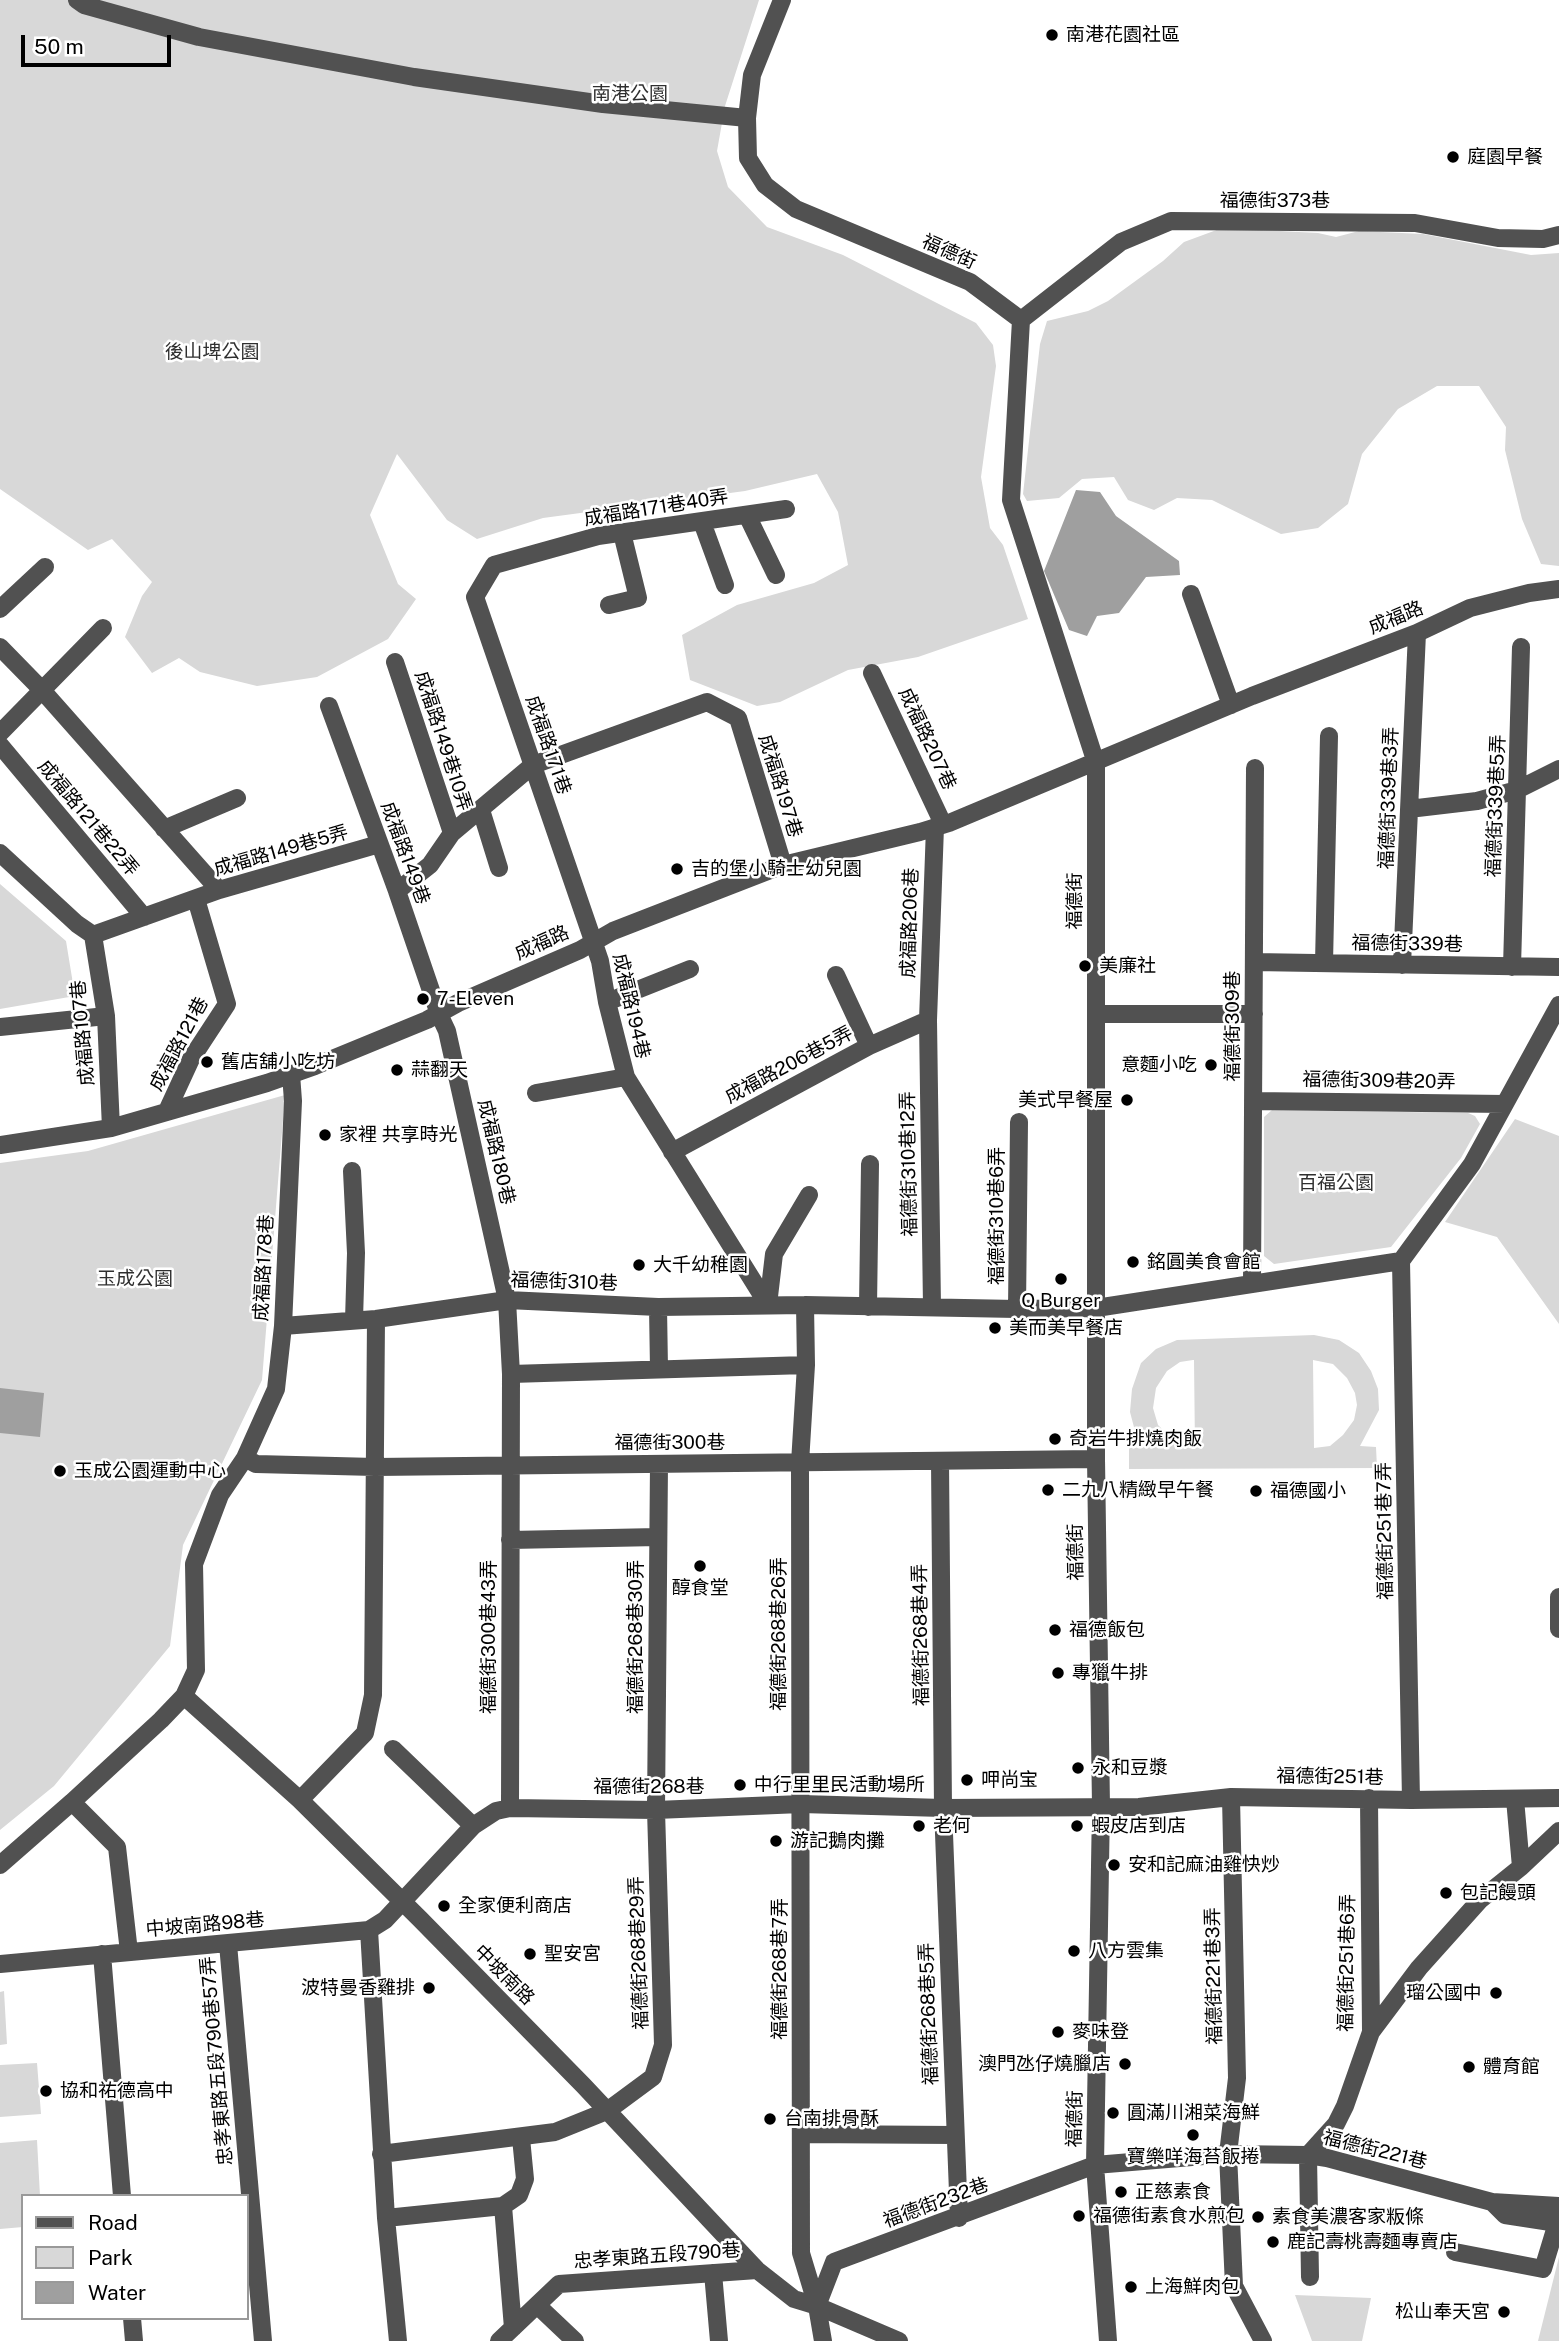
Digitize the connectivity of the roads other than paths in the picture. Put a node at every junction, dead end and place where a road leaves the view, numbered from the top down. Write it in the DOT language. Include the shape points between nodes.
graph roads {
  1 [pos="76,0"];
  2 [pos="782,0"];
  3 [pos="747,118"];
  4 [pos="1559,235"];
  5 [pos="1021,320"];
  6 [pos="786,509"];
  7 [pos="747,515"];
  8 [pos="702,523"];
  9 [pos="622,533"];
  10 [pos="494,565"];
  11 [pos="45,567"];
  12 [pos="776,575"];
  13 [pos="725,585"];
  14 [pos="1559,589"];
  15 [pos="1191,594"];
  16 [pos="609,605"];
  17 [pos="0,609"];
  18 [pos="103,628"];
  19 [pos="1417,634"];
  20 [pos="0,647"];
  21 [pos="1521,647"];
  22 [pos="395,662"];
  23 [pos="872,673"];
  24 [pos="41,689"];
  25 [pos="1231,705"];
  26 [pos="329,706"];
  27 [pos="0,733"];
  28 [pos="1329,736"];
  29 [pos="0,745"];
  30 [pos="1097,762"];
  31 [pos="533,765"];
  32 [pos="1255,768"];
  33 [pos="1559,769"];
  34 [pos="1517,790"];
  35 [pos="237,798"];
  36 [pos="1409,809"];
  37 [pos="481,810"];
  38 [pos="939,826"];
  39 [pos="164,829"];
  40 [pos="452,832"];
  41 [pos="379,844"];
  42 [pos="0,853"];
  43 [pos="783,865"];
  44 [pos="499,868"];
  45 [pos="219,890"];
  46 [pos="397,891"];
  47 [pos="196,899"];
  48 [pos="144,917"];
  49 [pos="93,935"];
  50 [pos="594,941"];
  51 [pos="1254,962"];
  52 [pos="1324,963"];
  53 [pos="1402,965"];
  54 [pos="1512,967"];
  55 [pos="1559,967"];
  56 [pos="690,969"];
  57 [pos="835,975"];
  58 [pos="607,1002"];
  59 [pos="1559,1005"];
  60 [pos="439,1014"];
  61 [pos="1097,1014"];
  62 [pos="1254,1014"];
  63 [pos="106,1016"];
  64 [pos="928,1020"];
  65 [pos="0,1027"];
  66 [pos="869,1046"];
  67 [pos="291,1074"];
  68 [pos="626,1077"];
  69 [pos="537,1093"];
  70 [pos="1253,1101"];
  71 [pos="1505,1104"];
  72 [pos="167,1111"];
  73 [pos="1018,1122"];
  74 [pos="111,1128"];
  75 [pos="0,1145"];
  76 [pos="673,1152"];
  77 [pos="870,1164"];
  78 [pos="352,1171"];
  79 [pos="809,1195"];
  80 [pos="1401,1261"];
  81 [pos="1252,1284"];
  82 [pos="507,1300"];
  83 [pos="805,1304"];
  84 [pos="768,1305"];
  85 [pos="657,1307"];
  86 [pos="868,1307"];
  87 [pos="932,1307"];
  88 [pos="1096,1308"];
  89 [pos="1017,1309"];
  90 [pos="376,1319"];
  91 [pos="354,1320"];
  92 [pos="283,1326"];
  93 [pos="806,1364"];
  94 [pos="659,1369"];
  95 [pos="512,1374"];
  96 [pos="245,1458"];
  97 [pos="1096,1459"];
  98 [pos="940,1461"];
  99 [pos="800,1463"];
  100 [pos="659,1464"];
  101 [pos="510,1465"];
  102 [pos="375,1467"];
  103 [pos="658,1537"];
  104 [pos="510,1540"];
  105 [pos="1559,1597"];
  106 [pos="1559,1629"];
  107 [pos="184,1696"];
  108 [pos="393,1749"];
  109 [pos="1231,1797"];
  110 [pos="1369,1798"];
  111 [pos="1559,1798"];
  112 [pos="1515,1799"];
  113 [pos="300,1800"];
  114 [pos="1411,1800"];
  115 [pos="72,1802"];
  116 [pos="801,1804"];
  117 [pos="1101,1806"];
  118 [pos="510,1808"];
  119 [pos="943,1808"];
  120 [pos="656,1810"];
  121 [pos="473,1826"];
  122 [pos="1559,1831"];
  123 [pos="0,1865"];
  124 [pos="1521,1867"];
  125 [pos="403,1902"];
  126 [pos="369,1930"];
  127 [pos="228,1944"];
  128 [pos="129,1952"];
  129 [pos="102,1954"];
  130 [pos="0,1964"];
  131 [pos="1371,2032"];
  132 [pos="607,2111"];
  133 [pos="801,2134"];
  134 [pos="955,2135"];
  135 [pos="521,2138"];
  136 [pos="381,2154"];
  137 [pos="1228,2154"];
  138 [pos="1308,2155"];
  139 [pos="1095,2165"];
  140 [pos="122,2194"];
  141 [pos="1492,2202"];
  142 [pos="503,2206"];
  143 [pos="1559,2206"];
  144 [pos="386,2218"];
  145 [pos="959,2218"];
  146 [pos="1455,2252"];
  147 [pos="757,2270"];
  148 [pos="713,2273"];
  149 [pos="1310,2277"];
  150 [pos="538,2306"];
  151 [pos="817,2306"];
  152 [pos="132,2320"];
  153 [pos="513,2328"];
  154 [pos="134,2341"];
  155 [pos="263,2341"];
  156 [pos="398,2341"];
  157 [pos="499,2341"];
  158 [pos="575,2341"];
  159 [pos="719,2341"];
  160 [pos="822,2341"];
  161 [pos="899,2341"];
  162 [pos="1108,2341"];
  163 [pos="1263,2341"];
  1 -- 3 [label="street" via="199,37 414,77 603,104"];
  2 -- 3 [label="street, 福德街" via="752,75"];
  3 -- 5 [label="street, 福德街" via="748,158 765,185 796,209 970,282"];
  4 -- 5 [label="street, 福德街373巷" via="1498,238 1415,223 1171,221 1121,242"];
  5 -- 30 [label="street, 福德街" via="1011,500"];
  6 -- 7 [label="street, 成福路171巷40弄"];
  7 -- 8 [label="street, 成福路171巷40弄"];
  7 -- 12 [label="street"];
  8 -- 9 [label="street, 成福路171巷40弄"];
  8 -- 13 [label="street"];
  9 -- 10 [label="street, 成福路171巷40弄"];
  9 -- 16 [label="street" via="638,598"];
  10 -- 31 [label="street, 成福路171巷" via="475,597"];
  11 -- 17 [label="street"];
  14 -- 19 [label="street, 成福路" via="1470,608"];
  15 -- 25 [label="street"];
  18 -- 24 [label="street"];
  19 -- 25 [label="street, 成福路"];
  19 -- 36 [label="street, 福德街339巷3弄"];
  20 -- 24 [label="street"];
  21 -- 34 [label="street, 福德街339巷5弄"];
  22 -- 40 [label="street, 成福路149巷10弄"];
  23 -- 38 [label="street, 成福路207巷"];
  24 -- 27 [label="street"];
  24 -- 39 [label="street"];
  25 -- 30 [label="street, 成福路"];
  26 -- 41 [label="street, 成福路149巷"];
  28 -- 52 [label="street"];
  29 -- 48 [label="street, 成福路121巷22弄"];
  30 -- 38 [label="street, 成福路"];
  30 -- 61 [label="street, 福德街"];
  31 -- 37 [label="street"];
  31 -- 43 [label="street, 成福路197巷" via="707,702 738,718"];
  31 -- 50 [label="street, 成福路171巷"];
  32 -- 51 [label="street, 福德街309巷"];
  33 -- 34 [label="street"];
  34 -- 36 [label="street" via="1477,801"];
  34 -- 54 [label="street, 福德街339巷5弄"];
  35 -- 39 [label="street"];
  36 -- 53 [label="street, 福德街339巷3弄"];
  37 -- 40 [label="street"];
  37 -- 44 [label="street"];
  38 -- 43 [label="street, 成福路"];
  38 -- 64 [label="street, 成福路206巷"];
  39 -- 45 [label="street"];
  40 -- 46 [label="street" via="430,865"];
  41 -- 45 [label="street, 成福路149巷5弄"];
  41 -- 46 [label="street, 成福路149巷"];
  42 -- 49 [label="street"];
  43 -- 50 [label="street, 成福路"];
  45 -- 47 [label="street, 成福路149巷5弄"];
  46 -- 60 [label="street, 成福路149巷"];
  47 -- 48 [label="street"];
  47 -- 72 [label="street, 成福路121巷" via="227,1004 191,1059"];
  48 -- 49 [label="street"];
  49 -- 63 [label="street, 成福路107巷"];
  50 -- 58 [label="street, 成福路194巷"];
  50 -- 60 [label="street, 成福路"];
  51 -- 52 [label="street, 福德街339巷"];
  51 -- 62 [label="street, 福德街309巷"];
  52 -- 53 [label="street, 福德街339巷"];
  53 -- 54 [label="street, 福德街339巷"];
  54 -- 55 [label="street, 福德街339巷"];
  56 -- 58 [label="street"];
  57 -- 66 [label="street"];
  58 -- 68 [label="street, 成福路194巷"];
  59 -- 71 [label="street"];
  60 -- 67 [label="street, 成福路"];
  60 -- 82 [label="street, 成福路180巷" via="447,1031"];
  61 -- 62 [label="street"];
  61 -- 88 [label="street, 福德街"];
  62 -- 70 [label="street, 福德街309巷"];
  63 -- 65 [label="street"];
  63 -- 74 [label="street, 成福路107巷"];
  64 -- 66 [label="street, 成福路206巷5弄"];
  64 -- 87 [label="street, 福德街310巷12弄"];
  66 -- 76 [label="street, 成福路206巷5弄"];
  67 -- 72 [label="street, 成福路"];
  67 -- 92 [label="street, 成福路178巷"];
  68 -- 69 [label="street"];
  68 -- 76 [label="street, 成福路194巷"];
  70 -- 71 [label="street, 福德街309巷20弄"];
  70 -- 81 [label="street, 福德街309巷"];
  71 -- 80 [label="street" via="1472,1164"];
  72 -- 74 [label="street, 成福路"];
  73 -- 89 [label="street, 福德街310巷6弄"];
  74 -- 75 [label="street, 成福路"];
  76 -- 84 [label="street, 成福路194巷"];
  77 -- 86 [label="street"];
  78 -- 91 [label="street"];
  79 -- 84 [label="street" via="774,1254"];
  80 -- 81 [label="street"];
  80 -- 114 [label="street, 福德街251巷7弄"];
  81 -- 88 [label="street"];
  82 -- 85 [label="street, 福德街310巷"];
  82 -- 90 [label="street, 福德街310巷"];
  82 -- 95 [label="street, 成福路180巷"];
  83 -- 84 [label="street, 福德街310巷"];
  83 -- 86 [label="street, 福德街310巷"];
  83 -- 93 [label="street, 福德街268巷26弄"];
  84 -- 85 [label="street, 福德街310巷"];
  85 -- 94 [label="street"];
  86 -- 87 [label="street, 福德街310巷"];
  87 -- 89 [label="street, 福德街310巷"];
  88 -- 89 [label="street, 福德街310巷"];
  88 -- 97 [label="street, 福德街"];
  90 -- 91 [label="street, 福德街310巷"];
  90 -- 102 [label="street"];
  91 -- 92 [label="street, 福德街310巷"];
  92 -- 96 [label="street, 成福路178巷" via="276,1389"];
  93 -- 94 [label="street"];
  93 -- 99 [label="street, 福德街268巷26弄"];
  94 -- 95 [label="street"];
  95 -- 101 [label="street, 福德街300巷43弄"];
  96 -- 102 [label="street, 福德街300巷" via="256,1464"];
  96 -- 107 [label="street, 成福路178巷" via="220,1494 194,1564 196,1670"];
  97 -- 98 [label="street, 福德街300巷"];
  97 -- 117 [label="street, 福德街"];
  98 -- 99 [label="street, 福德街300巷"];
  98 -- 119 [label="street, 福德街268巷4弄"];
  99 -- 100 [label="street, 福德街300巷"];
  99 -- 116 [label="street, 福德街268巷26弄"];
  100 -- 101 [label="street, 福德街300巷"];
  100 -- 103 [label="street, 福德街268巷30弄"];
  101 -- 102 [label="street, 福德街300巷"];
  101 -- 104 [label="street, 福德街300巷43弄"];
  102 -- 113 [label="street" via="373,1695 365,1733"];
  103 -- 104 [label="street"];
  103 -- 120 [label="street, 福德街268巷30弄"];
  104 -- 118 [label="street, 福德街300巷43弄"];
  105 -- 106 [label="street"];
  107 -- 113 [label="street, 中坡南路"];
  107 -- 115 [label="street"];
  108 -- 121 [label="street"];
  109 -- 110 [label="street, 福德街251巷"];
  109 -- 117 [label="street, 福德街251巷" via="1139,1807"];
  109 -- 137 [label="street, 福德街221巷3弄" via="1237,2078"];
  110 -- 114 [label="street, 福德街251巷"];
  110 -- 131 [label="street, 福德街251巷6弄"];
  111 -- 112 [label="street, 福德街251巷"];
  112 -- 114 [label="street, 福德街251巷"];
  112 -- 124 [label="street"];
  113 -- 125 [label="street, 中坡南路"];
  115 -- 123 [label="street"];
  115 -- 128 [label="street" via="117,1847"];
  116 -- 119 [label="street, 福德街268巷"];
  116 -- 120 [label="street, 福德街268巷"];
  116 -- 133 [label="street, 福德街268巷7弄"];
  117 -- 119 [label="street, 福德街268巷"];
  117 -- 139 [label="street, 福德街"];
  118 -- 120 [label="street, 福德街268巷"];
  118 -- 121 [label="street, 福德街268巷"];
  119 -- 134 [label="street, 福德街268巷5弄"];
  120 -- 132 [label="street, 福德街268巷29弄" via="663,2045 653,2077"];
  121 -- 125 [label="street, 福德街268巷"];
  122 -- 124 [label="street"];
  124 -- 131 [label="street" via="1480,1900 1419,1968"];
  125 -- 126 [label="street"];
  125 -- 132 [label="street, 中坡南路"];
  126 -- 127 [label="street, 中坡南路98巷"];
  126 -- 136 [label="street"];
  127 -- 128 [label="street, 中坡南路98巷"];
  127 -- 155 [label="street, 忠孝東路五段790巷57弄"];
  128 -- 129 [label="street, 中坡南路98巷"];
  129 -- 130 [label="street, 中坡南路98巷"];
  129 -- 140 [label="street"];
  131 -- 138 [label="street, 福德街251巷6弄" via="1336,2124"];
  132 -- 135 [label="street, 福德街268巷29弄" via="555,2132"];
  132 -- 147 [label="street, 中坡南路"];
  133 -- 134 [label="street"];
  133 -- 151 [label="street, 福德街268巷7弄" via="800,2253"];
  134 -- 145 [label="street, 福德街268巷5弄"];
  135 -- 136 [label="street, 福德街268巷29弄"];
  135 -- 142 [label="street" via="525,2179 519,2195"];
  136 -- 144 [label="street"];
  137 -- 138 [label="street, 福德街221巷"];
  137 -- 139 [label="street, 福德街221巷"];
  137 -- 163 [label="street, 福德街221巷3弄" via="1234,2286"];
  138 -- 141 [label="street, 福德街221巷"];
  138 -- 149 [label="street"];
  139 -- 145 [label="street, 福德街232巷"];
  139 -- 162 [label="street, 福德街"];
  141 -- 143 [label="street, 福德街221巷"];
  141 -- 146 [label="street" via="1505,2215 1557,2223 1543,2269"];
  142 -- 144 [label="street"];
  142 -- 153 [label="street"];
  144 -- 156 [label="street"];
  145 -- 151 [label="street, 福德街232巷" via="834,2262"];
  147 -- 148 [label="street, 忠孝東路五段790巷"];
  147 -- 151 [label="street, 中坡南路" via="794,2299"];
  148 -- 150 [label="street, 忠孝東路五段790巷" via="559,2284"];
  148 -- 159 [label="street"];
  150 -- 153 [label="street, 忠孝東路五段790巷"];
  150 -- 158 [label="street"];
  151 -- 160 [label="street, 福德街268巷7弄"];
  151 -- 161 [label="street, 中坡南路"];
  152 -- 154 [label="street"];
  153 -- 157 [label="street, 忠孝東路五段790巷"];
}
